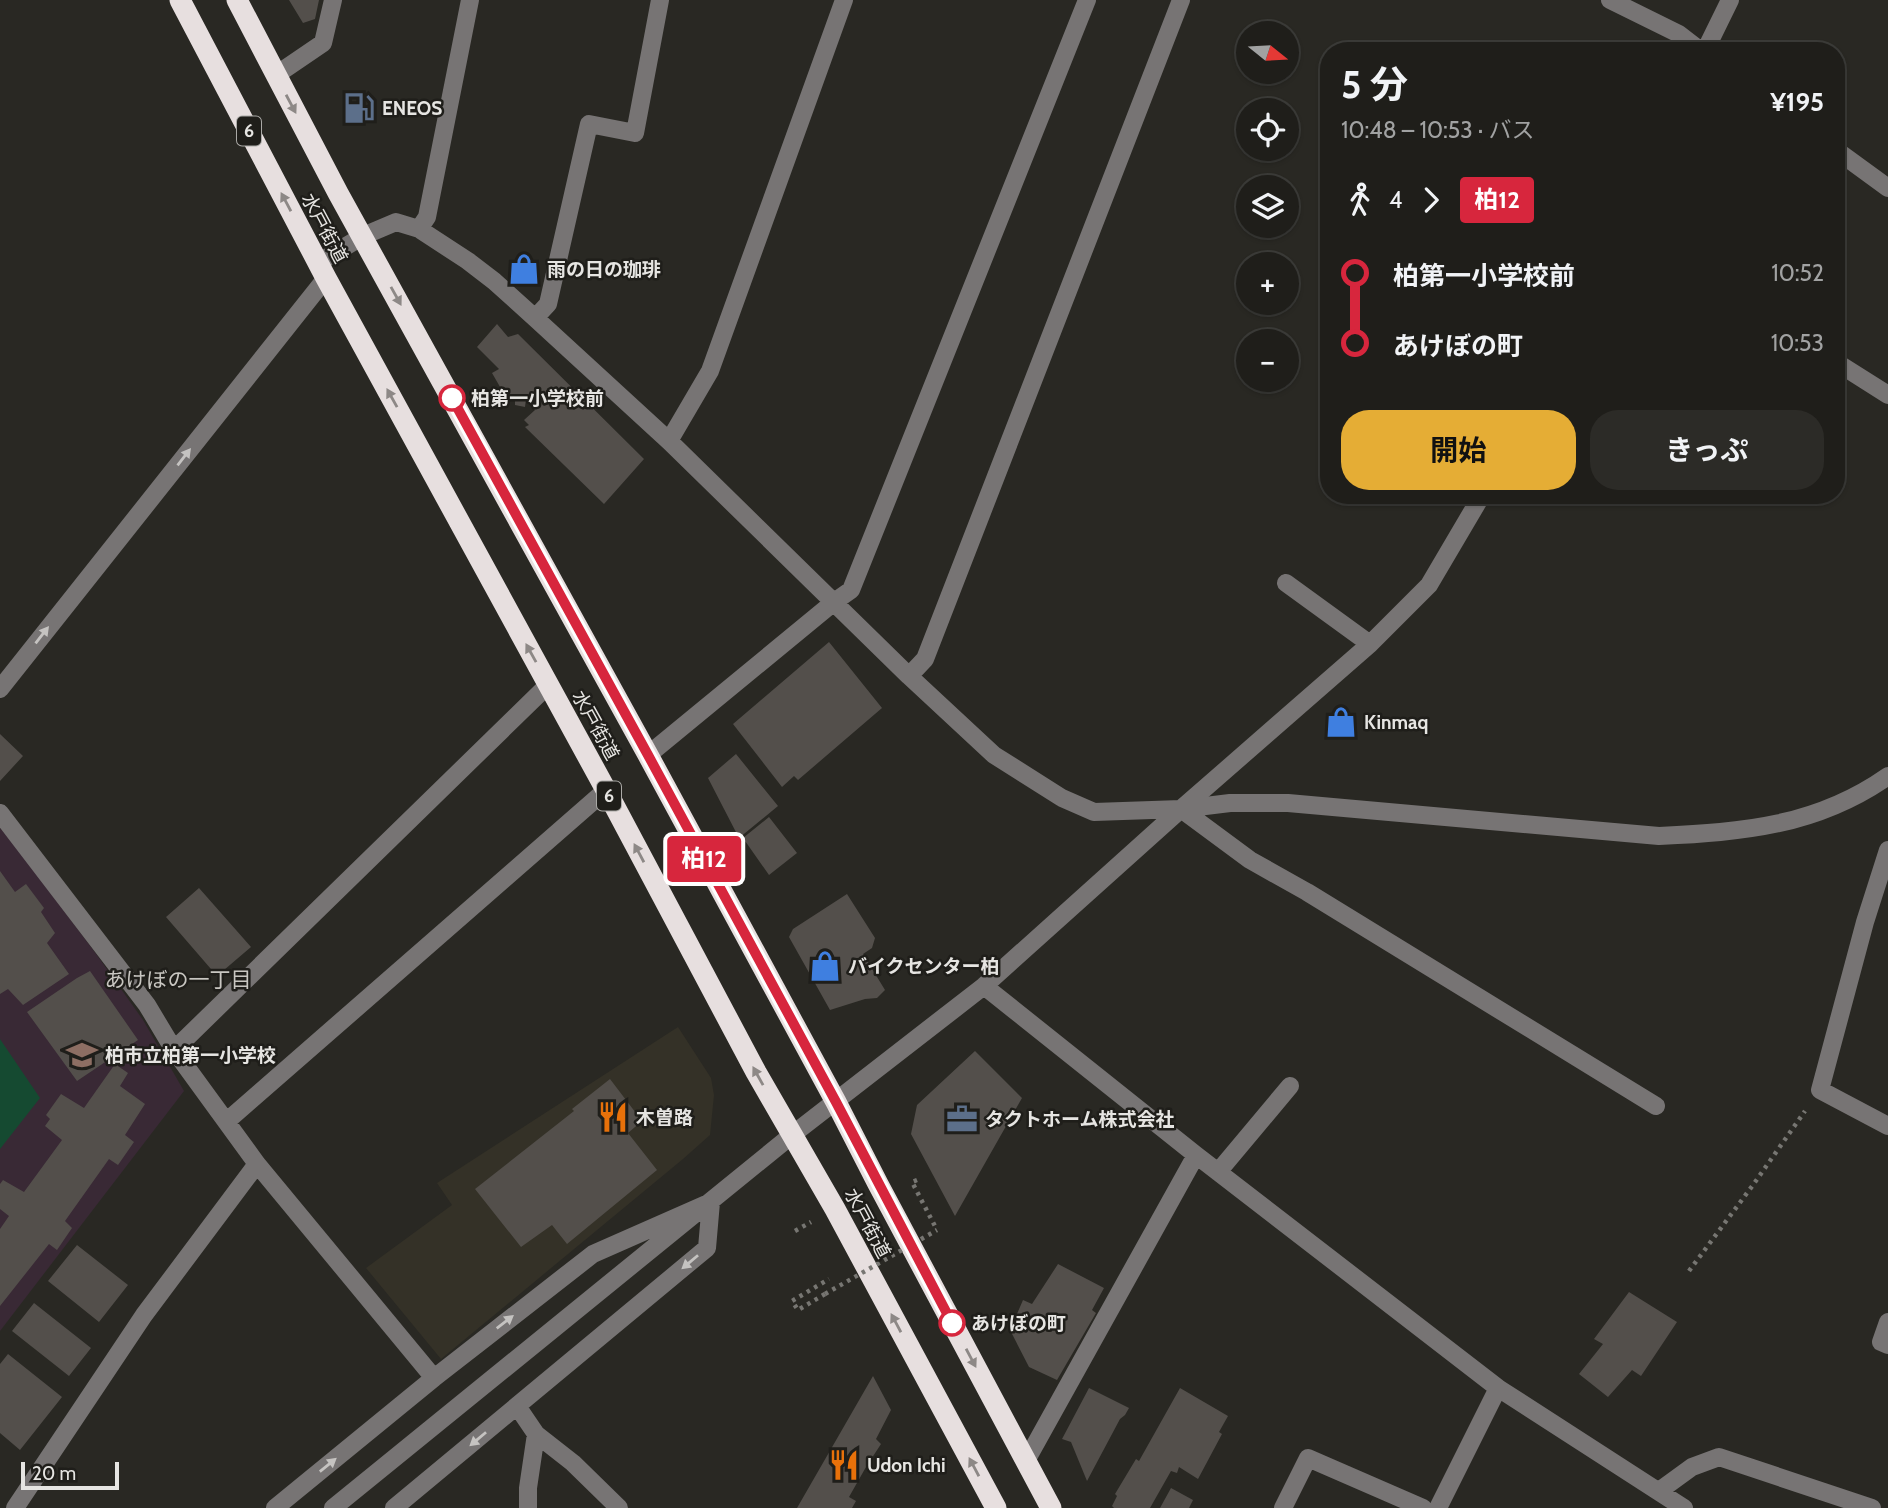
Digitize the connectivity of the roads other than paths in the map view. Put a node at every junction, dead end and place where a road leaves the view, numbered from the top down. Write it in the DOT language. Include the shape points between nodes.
graph roads {
  1 [pos="180,0"];
  2 [pos="237,0"];
  3 [pos="333,0"];
  4 [pos="470,0"];
  5 [pos="660,0"];
  6 [pos="844,0"];
  7 [pos="1087,0"];
  8 [pos="1181,0"];
  9 [pos="1610,0"];
  10 [pos="1730,0"];
  11 [pos="1690,42"];
  12 [pos="1708,42"];
  13 [pos="276,75"];
  14 [pos="1845,157"];
  15 [pos="1888,188"];
  16 [pos="419,229"];
  17 [pos="363,236"];
  18 [pos="322,271"];
  19 [pos="536,318"];
  20 [pos="1845,368"];
  21 [pos="1888,395"];
  22 [pos="669,441"];
  23 [pos="1477,504"];
  24 [pos="1286,583"];
  25 [pos="834,602"];
  26 [pos="1370,644"];
  27 [pos="909,676"];
  28 [pos="548,685"];
  29 [pos="0,688"];
  30 [pos="648,755"];
  31 [pos="1888,776"];
  32 [pos="606,790"];
  33 [pos="1181,809"];
  34 [pos="0,813"];
  35 [pos="1888,850"];
  36 [pos="984,986"];
  37 [pos="174,1050"];
  38 [pos="1290,1086"];
  39 [pos="836,1102"];
  40 [pos="1656,1106"];
  41 [pos="227,1121"];
  42 [pos="1888,1126"];
  43 [pos="792,1135"];
  44 [pos="1196,1155"];
  45 [pos="257,1164"];
  46 [pos="1217,1172"];
  47 [pos="711,1202"];
  48 [pos="1888,1322"];
  49 [pos="1888,1345"];
  50 [pos="434,1378"];
  51 [pos="1499,1388"];
  52 [pos="517,1406"];
  53 [pos="536,1434"];
  54 [pos="1026,1461"];
  55 [pos="1659,1491"];
  56 [pos="15,1508"];
  57 [pos="275,1508"];
  58 [pos="333,1508"];
  59 [pos="394,1508"];
  60 [pos="528,1508"];
  61 [pos="619,1508"];
  62 [pos="996,1508"];
  63 [pos="1051,1508"];
  64 [pos="1283,1508"];
  65 [pos="1423,1508"];
  66 [pos="1438,1508"];
  67 [pos="1684,1508"];
  68 [pos="1871,1508"];
  18 -- 1 [label="highway, 水戸街道 / 6, one-way"];
  2 -- 13 [label="highway, 水戸街道"];
  3 -- 13 [label="street" via="323,43"];
  4 -- 16 [label="street" via="427,217"];
  5 -- 19 [label="street" via="635,133 589,124 548,304"];
  6 -- 22 [label="street" via="710,371"];
  7 -- 25 [label="street" via="851,590"];
  8 -- 27 [label="street" via="925,659"];
  9 -- 11 [label="street"];
  10 -- 12 [label="street"];
  13 -- 17 [label="highway, 水戸街道, one-way"];
  14 -- 15 [label="street"];
  16 -- 17 [label="street" via="396,222"];
  16 -- 19 [label="street" via="477,267"];
  17 -- 18 [label="street"];
  17 -- 30 [label="highway, 水戸街道, one-way"];
  28 -- 18 [label="highway, 水戸街道 / 6, one-way"];
  29 -- 18 [label="street, one-way"];
  19 -- 22 [label="street"];
  20 -- 21 [label="street"];
  22 -- 25 [label="street"];
  23 -- 26 [label="street" via="1429,585"];
  24 -- 26 [label="street"];
  25 -- 27 [label="street"];
  25 -- 30 [label="street"];
  26 -- 33 [label="street"];
  27 -- 33 [label="street" via="994,755 1062,798 1094,812"];
  28 -- 32 [label="highway, 水戸街道 / 6"];
  28 -- 37 [label="street"];
  30 -- 39 [label="highway, 水戸街道"];
  31 -- 33 [label="street" via="1834,807 1792,821 1754,829 1659,836 1288,803"];
  32 -- 41 [label="street"];
  43 -- 32 [label="highway, 水戸街道 / 6, one-way"];
  33 -- 36 [label="street"];
  33 -- 40 [label="street" via="1250,860"];
  34 -- 37 [label="street" via="146,1005"];
  35 -- 42 [label="street" via="1820,1090"];
  36 -- 39 [label="street"];
  36 -- 44 [label="street"];
  37 -- 41 [label="street"];
  38 -- 46 [label="street"];
  39 -- 43 [label="street"];
  39 -- 54 [label="highway, 水戸街道, one-way"];
  41 -- 45 [label="street"];
  43 -- 47 [label="street"];
  62 -- 43 [label="highway, 水戸街道 / 6, one-way"];
  44 -- 46 [label="street"];
  44 -- 54 [label="street"];
  45 -- 50 [label="street"];
  45 -- 56 [label="street" via="144,1315"];
  46 -- 51 [label="street"];
  50 -- 47 [label="street, one-way" via="593,1254"];
  47 -- 52 [label="street, one-way" via="707,1248"];
  47 -- 58 [label="street"];
  48 -- 49 [label="street" via="1881,1342"];
  57 -- 50 [label="street, one-way"];
  51 -- 55 [label="street"];
  51 -- 66 [label="street"];
  52 -- 53 [label="street"];
  52 -- 59 [label="street, one-way"];
  53 -- 60 [label="street"];
  53 -- 61 [label="street"];
  54 -- 63 [label="highway, 水戸街道"];
  55 -- 67 [label="street"];
  55 -- 68 [label="street" via="1692,1467 1719,1457"];
  64 -- 65 [label="street" via="1308,1458"];
}
